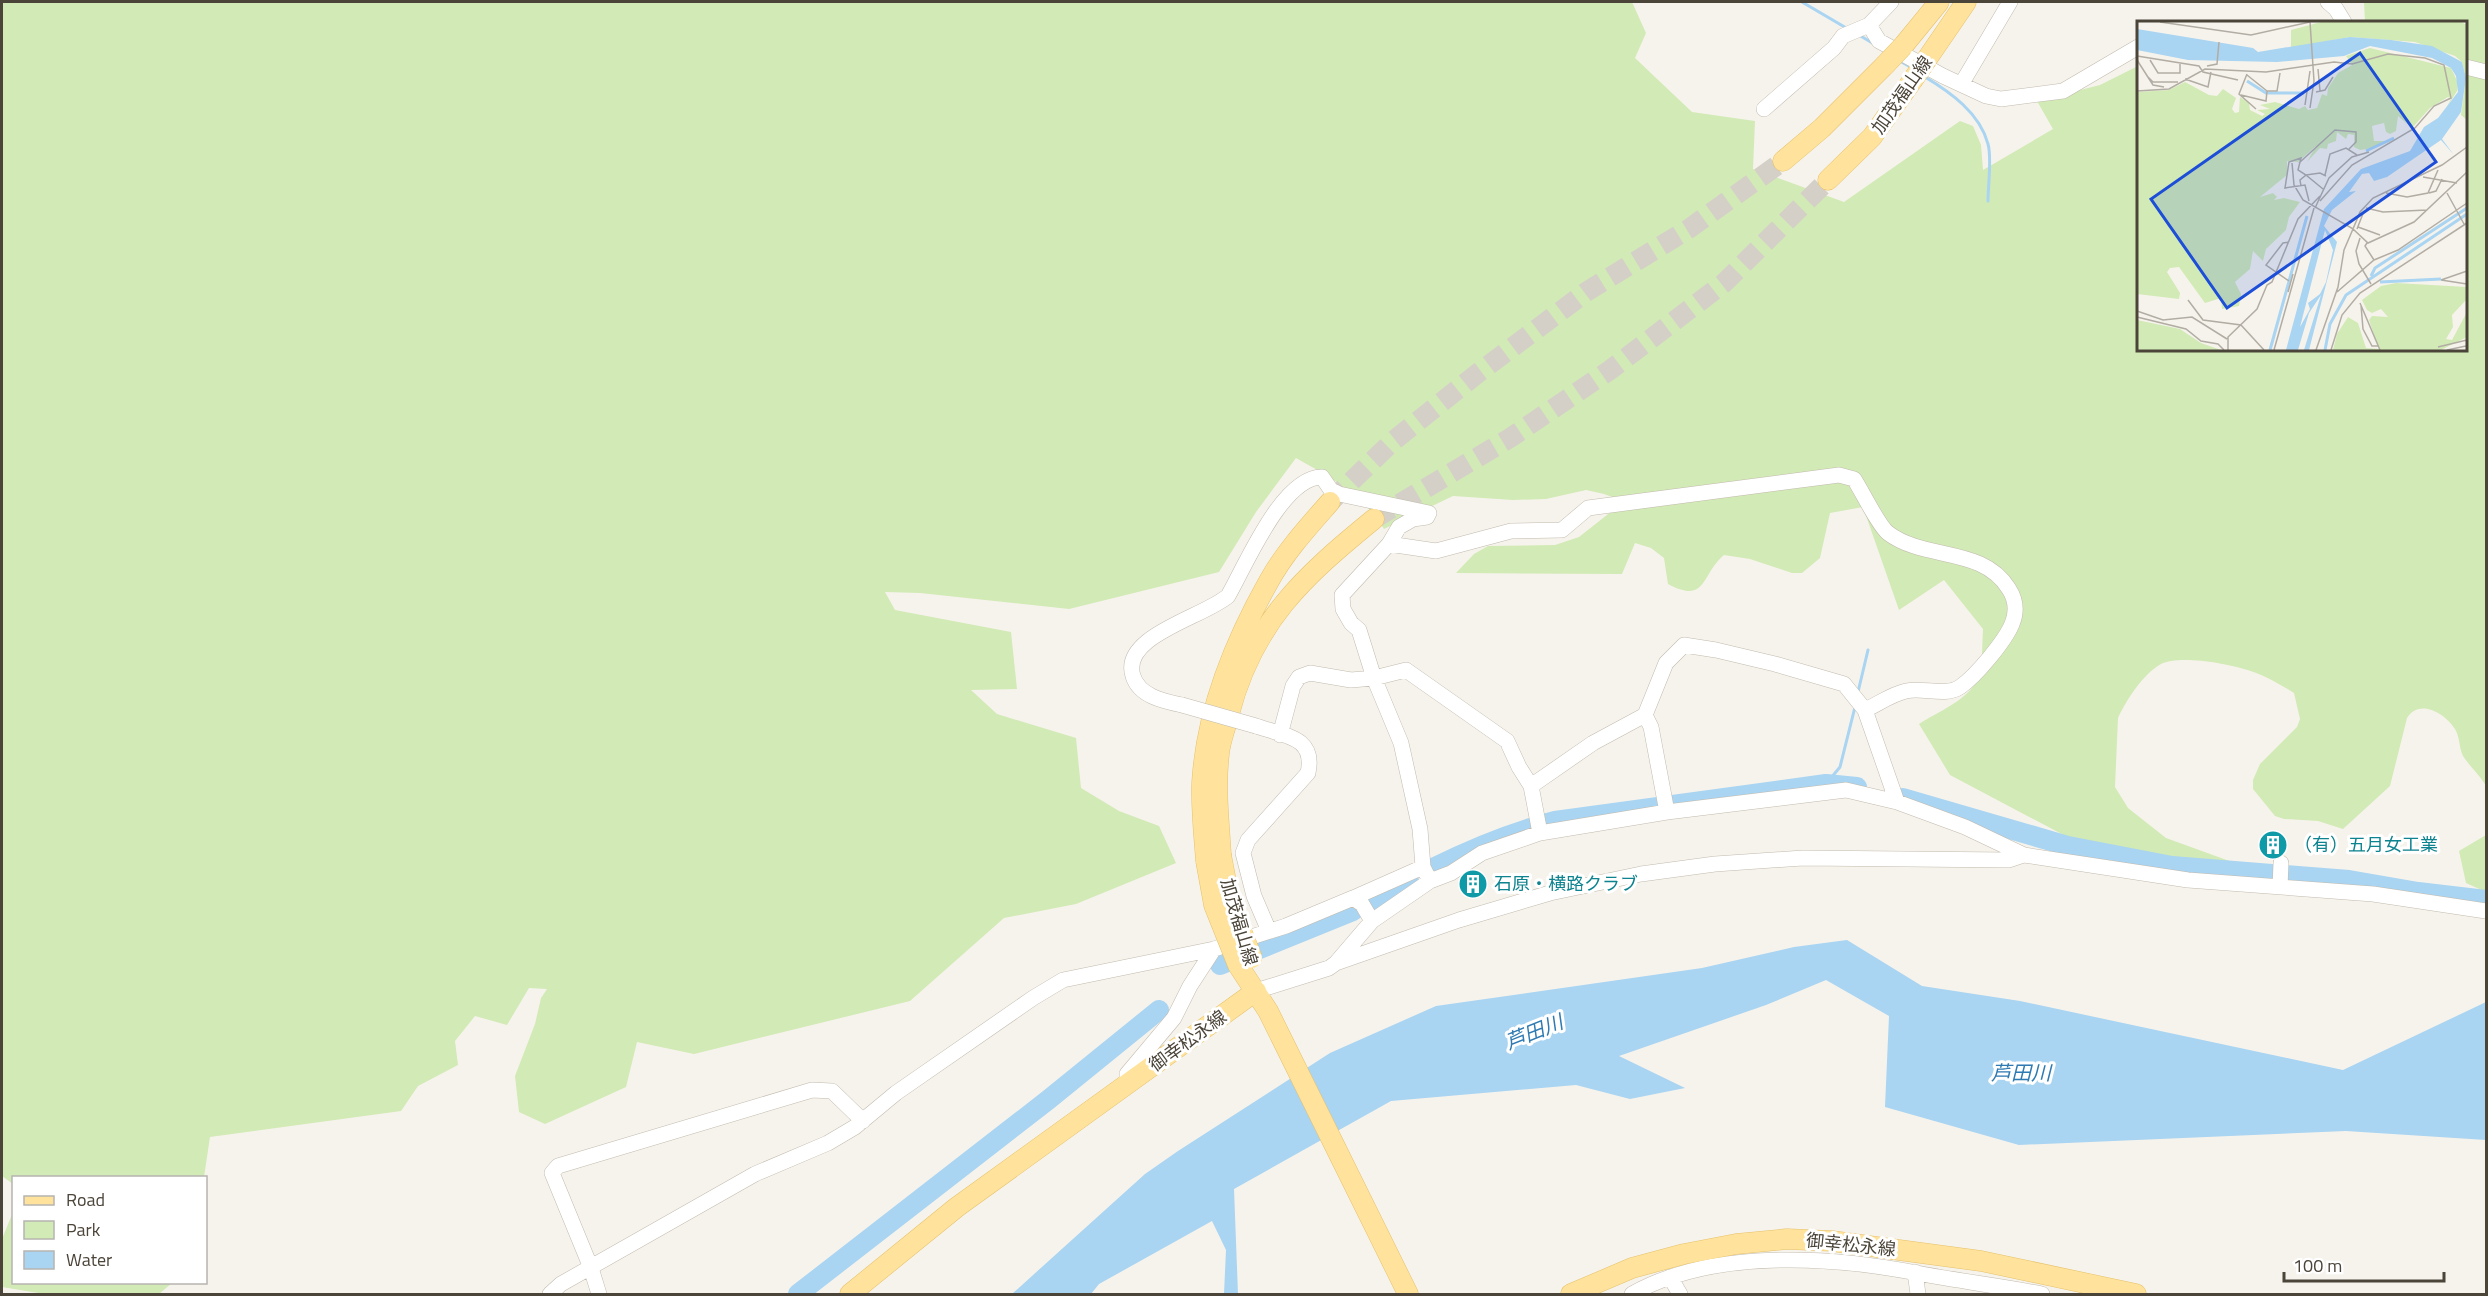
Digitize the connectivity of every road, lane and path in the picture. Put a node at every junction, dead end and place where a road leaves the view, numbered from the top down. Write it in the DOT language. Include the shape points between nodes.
graph roads {
  1 [pos="1891,2"];
  2 [pos="1939,2"];
  3 [pos="1965,2"];
  4 [pos="2010,2"];
  5 [pos="2328,2"];
  6 [pos="2343,21"];
  7 [pos="1869,25"];
  8 [pos="2137,48"];
  9 [pos="2467,67"];
  10 [pos="2487,72"];
  11 [pos="1962,83"];
  12 [pos="1764,109"];
  13 [pos="1783,161"];
  14 [pos="1828,180"];
  15 [pos="1330,502"];
  16 [pos="1374,519"];
  17 [pos="1389,544"];
  18 [pos="1374,678"];
  19 [pos="1859,703"];
  20 [pos="1645,715"];
  21 [pos="1280,735"];
  22 [pos="1531,786"];
  23 [pos="1897,802"];
  24 [pos="1667,812"];
  25 [pos="1539,828"];
  26 [pos="2024,855"];
  27 [pos="1213,858"];
  28 [pos="2281,863"];
  29 [pos="1423,867"];
  30 [pos="1430,881"];
  31 [pos="2280,887"];
  32 [pos="1353,898"];
  33 [pos="2487,911"];
  34 [pos="1372,921"];
  35 [pos="1269,931"];
  36 [pos="1214,949"];
  37 [pos="1336,963"];
  38 [pos="1256,991"];
  39 [pos="1127,1086"];
  40 [pos="863,1121"];
  41 [pos="1832,1241"];
  42 [pos="1632,1268"];
  43 [pos="591,1269"];
  44 [pos="1911,1271"];
  45 [pos="1670,1277"];
  46 [pos="550,1294"];
  47 [pos="599,1294"];
  48 [pos="849,1294"];
  49 [pos="1408,1294"];
  50 [pos="1571,1294"];
  51 [pos="1597,1294"];
  52 [pos="1632,1294"];
  53 [pos="1680,1294"];
  54 [pos="1918,1294"];
  55 [pos="2042,1294"];
  56 [pos="2136,1294"];
  1 -- 7 [label="street"];
  2 -- 13 [label="main road, 加茂福山線, bridge" via="1885,65"];
  3 -- 14 [label="main road, 加茂福山線, bridge" via="1872,137"];
  4 -- 11 [label="street"];
  5 -- 6 [label="street"];
  7 -- 11 [label="street" via="1879,41"];
  7 -- 12 [label="street" via="1843,36"];
  8 -- 11 [label="street" via="2063,91 2001,99"];
  9 -- 10 [label="street"];
  15 -- 27 [label="main road, 加茂福山線" via="1269,580 1219,692 1207,740 1202,785"];
  16 -- 27 [label="main road, 加茂福山線" via="1302,581 1275,612 1251,655 1233,698 1219,752"];
  17 -- 18 [label="street" via="1342,595 1343,609 1359,630"];
  17 -- 19 [label="street" via="1436,551 1511,531 1562,530 1588,508 1839,475 1854,479 1887,532 1909,545 1986,566 2002,577 2017,613 1997,649 1959,688 1904,691"];
  17 -- 21 [label="street, bridge" via="1399,527 1429,513 1339,494 1322,477 1311,477 1279,505 1228,596 1156,635 1136,652 1131,663 1136,684 1146,693"];
  18 -- 21 [label="street" via="1351,680 1310,673 1299,677"];
  18 -- 22 [label="street" via="1406,670 1492,729 1507,741"];
  18 -- 29 [label="street" via="1401,743 1420,830"];
  19 -- 20 [label="street" via="1844,684 1830,679 1684,645 1666,663"];
  19 -- 23 [label="street"];
  20 -- 22 [label="street" via="1593,743"];
  20 -- 24 [label="street" via="1651,727"];
  21 -- 35 [label="street" via="1303,743 1311,761 1308,773 1248,840 1243,853 1254,896"];
  22 -- 25 [label="street"];
  23 -- 24 [label="street" via="1846,790"];
  23 -- 26 [label="street" via="1965,827"];
  24 -- 25 [label="street"];
  25 -- 30 [label="street"];
  26 -- 31 [label="street" via="2188,880"];
  26 -- 37 [label="street" via="2009,860 1803,858 1641,874 1550,893"];
  27 -- 38 [label="main road, 加茂福山線, bridge"];
  28 -- 31 [label="street"];
  29 -- 30 [label="street"];
  29 -- 32 [label="street"];
  30 -- 34 [label="street"];
  31 -- 33 [label="street" via="2373,894"];
  32 -- 34 [label="street" via="1362,904"];
  32 -- 35 [label="street"];
  34 -- 37 [label="street"];
  35 -- 36 [label="street"];
  36 -- 39 [label="street" via="1174,1018 1127,1074"];
  36 -- 40 [label="street" via="1063,980 1023,1004"];
  37 -- 38 [label="street" via="1320,972"];
  38 -- 39 [label="main road, 御幸松永線"];
  38 -- 49 [label="main road"];
  39 -- 48 [label="main road, 御幸松永線" via="957,1207"];
  40 -- 43 [label="street" via="828,1143 755,1174"];
  40 -- 43 [label="street" via="832,1091 812,1090 558,1166 552,1173"];
  41 -- 42 [label="main road, 御幸松永線" via="1787,1239 1736,1244"];
  41 -- 44 [label="street" via="1848,1252"];
  41 -- 56 [label="main road, 御幸松永線" via="1981,1261"];
  42 -- 50 [label="main road, 御幸松永線"];
  42 -- 51 [label="street"];
  43 -- 46 [label="street"];
  43 -- 47 [label="street"];
  44 -- 45 [label="street" via="1833,1260 1772,1261 1724,1265"];
  44 -- 54 [label="street"];
  44 -- 55 [label="street"];
  45 -- 52 [label="street"];
  45 -- 53 [label="street"];
}
